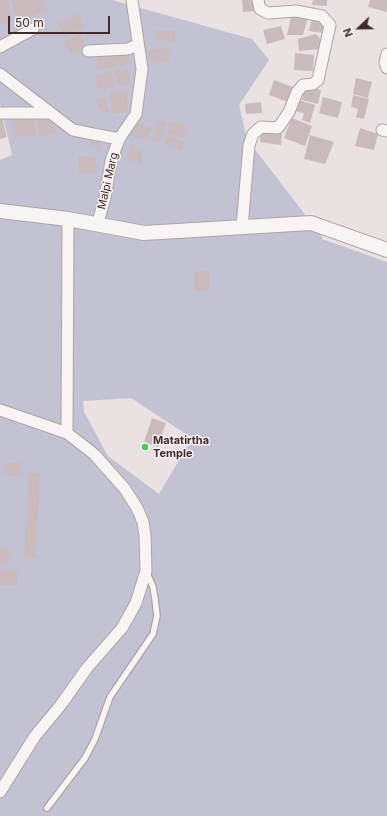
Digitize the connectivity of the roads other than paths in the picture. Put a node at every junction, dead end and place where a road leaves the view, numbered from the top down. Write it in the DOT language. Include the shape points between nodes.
graph roads {
  1 [pos="132,0"];
  2 [pos="258,0"];
  3 [pos="33,29"];
  4 [pos="138,45"];
  5 [pos="0,47"];
  6 [pos="88,51"];
  7 [pos="387,54"];
  8 [pos="387,68"];
  9 [pos="0,74"];
  10 [pos="0,113"];
  11 [pos="50,113"];
  12 [pos="118,139"];
  13 [pos="0,211"];
  14 [pos="68,219"];
  15 [pos="97,225"];
  16 [pos="242,227"];
  17 [pos="387,250"];
  18 [pos="0,410"];
  19 [pos="67,433"];
  20 [pos="146,571"];
  21 [pos="0,792"];
  22 [pos="47,808"];
  1 -- 4 [label="street, Malpi Marg"];
  2 -- 16 [label="street" via="260,9 268,13 296,11 316,14 322,16 330,25 318,80 314,84 303,86 297,92 289,112 278,128 261,126 253,134 249,145"];
  3 -- 5 [label="street"];
  4 -- 6 [label="street" via="128,49"];
  4 -- 12 [label="street, Malpi Marg" via="142,69 136,114"];
  7 -- 8 [label="street"];
  9 -- 11 [label="street"];
  10 -- 11 [label="street"];
  11 -- 12 [label="street" via="72,130"];
  12 -- 15 [label="street, Malpi Marg"];
  13 -- 14 [label="street"];
  14 -- 15 [label="street"];
  14 -- 19 [label="street"];
  15 -- 16 [label="street" via="144,233"];
  16 -- 17 [label="street" via="311,223"];
  18 -- 19 [label="street"];
  19 -- 20 [label="street" via="94,454 125,489 137,508 145,535"];
  20 -- 21 [label="street" via="136,603 122,628 87,668 35,736"];
  20 -- 22 [label="lane" via="155,599 156,624 153,634 110,697 95,739 85,758"];
}
